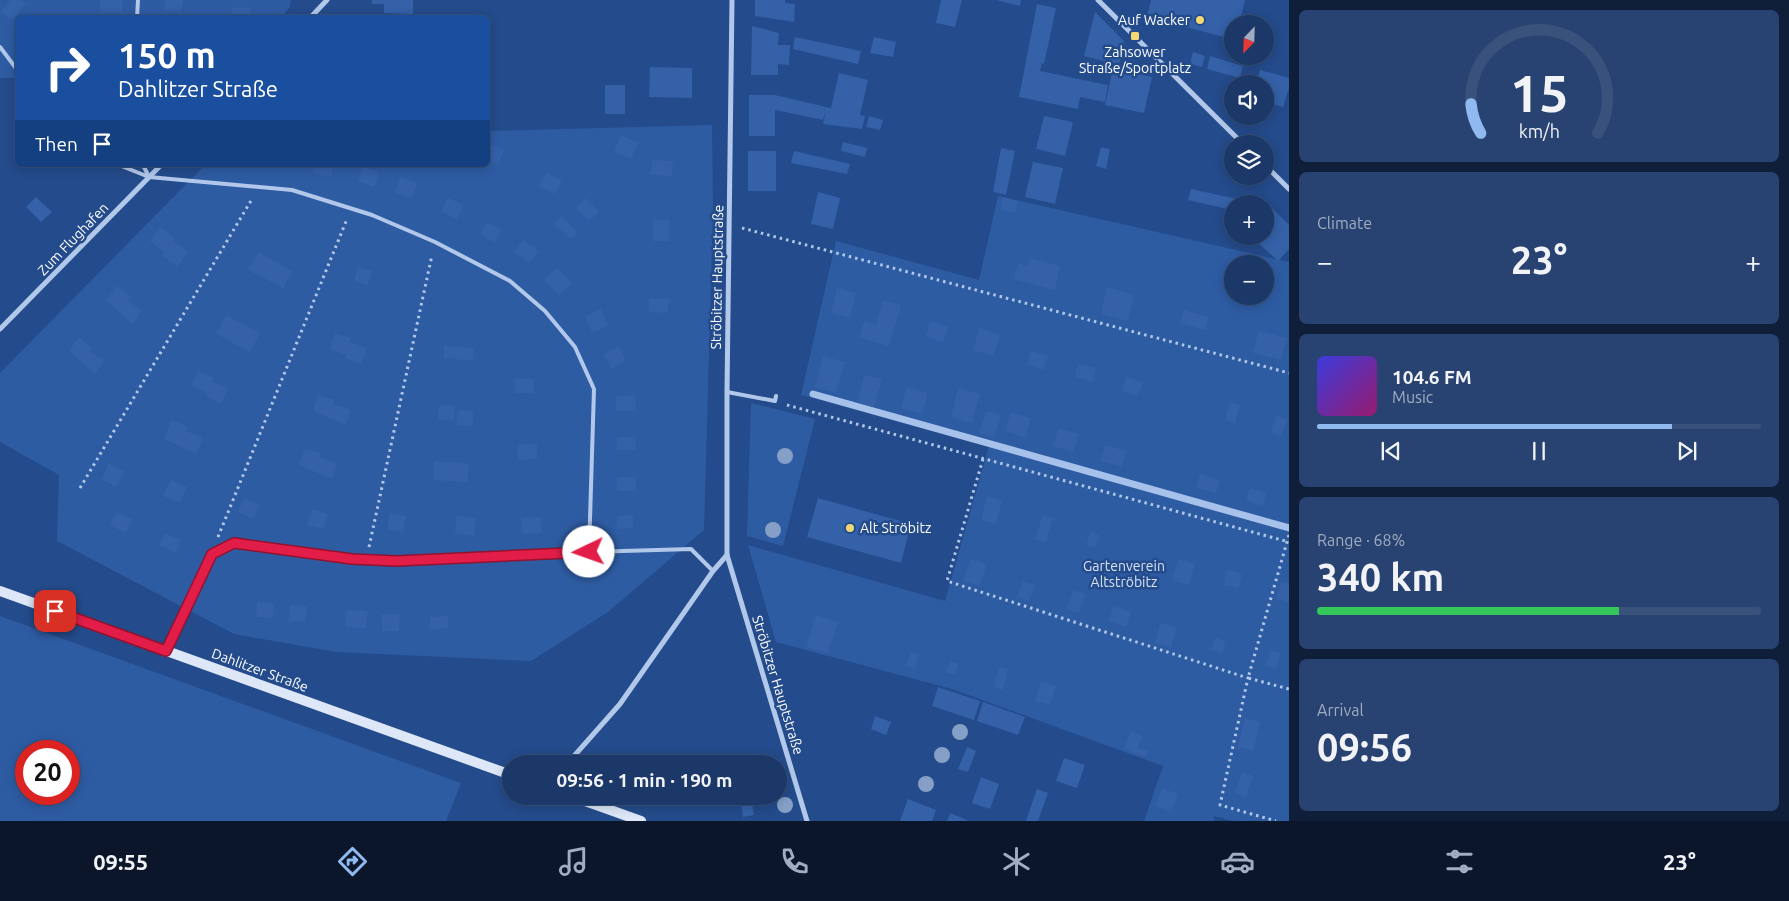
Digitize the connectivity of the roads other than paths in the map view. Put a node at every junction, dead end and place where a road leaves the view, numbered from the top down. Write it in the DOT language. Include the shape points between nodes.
graph roads {
  1 [pos="138,0"];
  2 [pos="327,0"];
  3 [pos="732,0"];
  4 [pos="1098,0"];
  5 [pos="137,15"];
  6 [pos="313,15"];
  7 [pos="0,46"];
  8 [pos="15,67"];
  9 [pos="1235,135"];
  10 [pos="124,167"];
  11 [pos="144,167"];
  12 [pos="159,167"];
  13 [pos="1274,174"];
  14 [pos="149,177"];
  15 [pos="1289,189"];
  16 [pos="0,329"];
  17 [pos="727,392"];
  18 [pos="775,399"];
  19 [pos="589,552"];
  20 [pos="727,555"];
  21 [pos="713,571"];
  22 [pos="0,592"];
  23 [pos="166,651"];
  24 [pos="576,755"];
  25 [pos="502,772"];
  26 [pos="596,805"];
  27 [pos="641,821"];
  28 [pos="807,821"];
  1 -- 5 [label="lane"];
  2 -- 6 [label="street"];
  3 -- 17 [label="street, Ströbitzer Hauptstraße"];
  4 -- 9 [label="street"];
  7 -- 8 [label="lane"];
  10 -- 14 [label="lane"];
  11 -- 14 [label="lane"];
  12 -- 14 [label="street, Zum Flughafen"];
  13 -- 15 [label="street"];
  14 -- 16 [label="street, Zum Flughafen"];
  14 -- 19 [label="lane" via="292,190 434,242 510,281 545,311 575,347 594,389"];
  17 -- 18 [label="lane"];
  17 -- 20 [label="street, Ströbitzer Hauptstraße"];
  19 -- 21 [label="lane" via="691,549"];
  19 -- 23 [label="lane" via="396,561 234,543 212,554"];
  20 -- 21 [label="street"];
  20 -- 28 [label="street, Ströbitzer Hauptstraße"];
  21 -- 24 [label="street" via="620,704"];
  22 -- 23 [label="street, Dahlitzer Straße"];
  23 -- 25 [label="street, Dahlitzer Straße"];
  26 -- 27 [label="street"];
}
